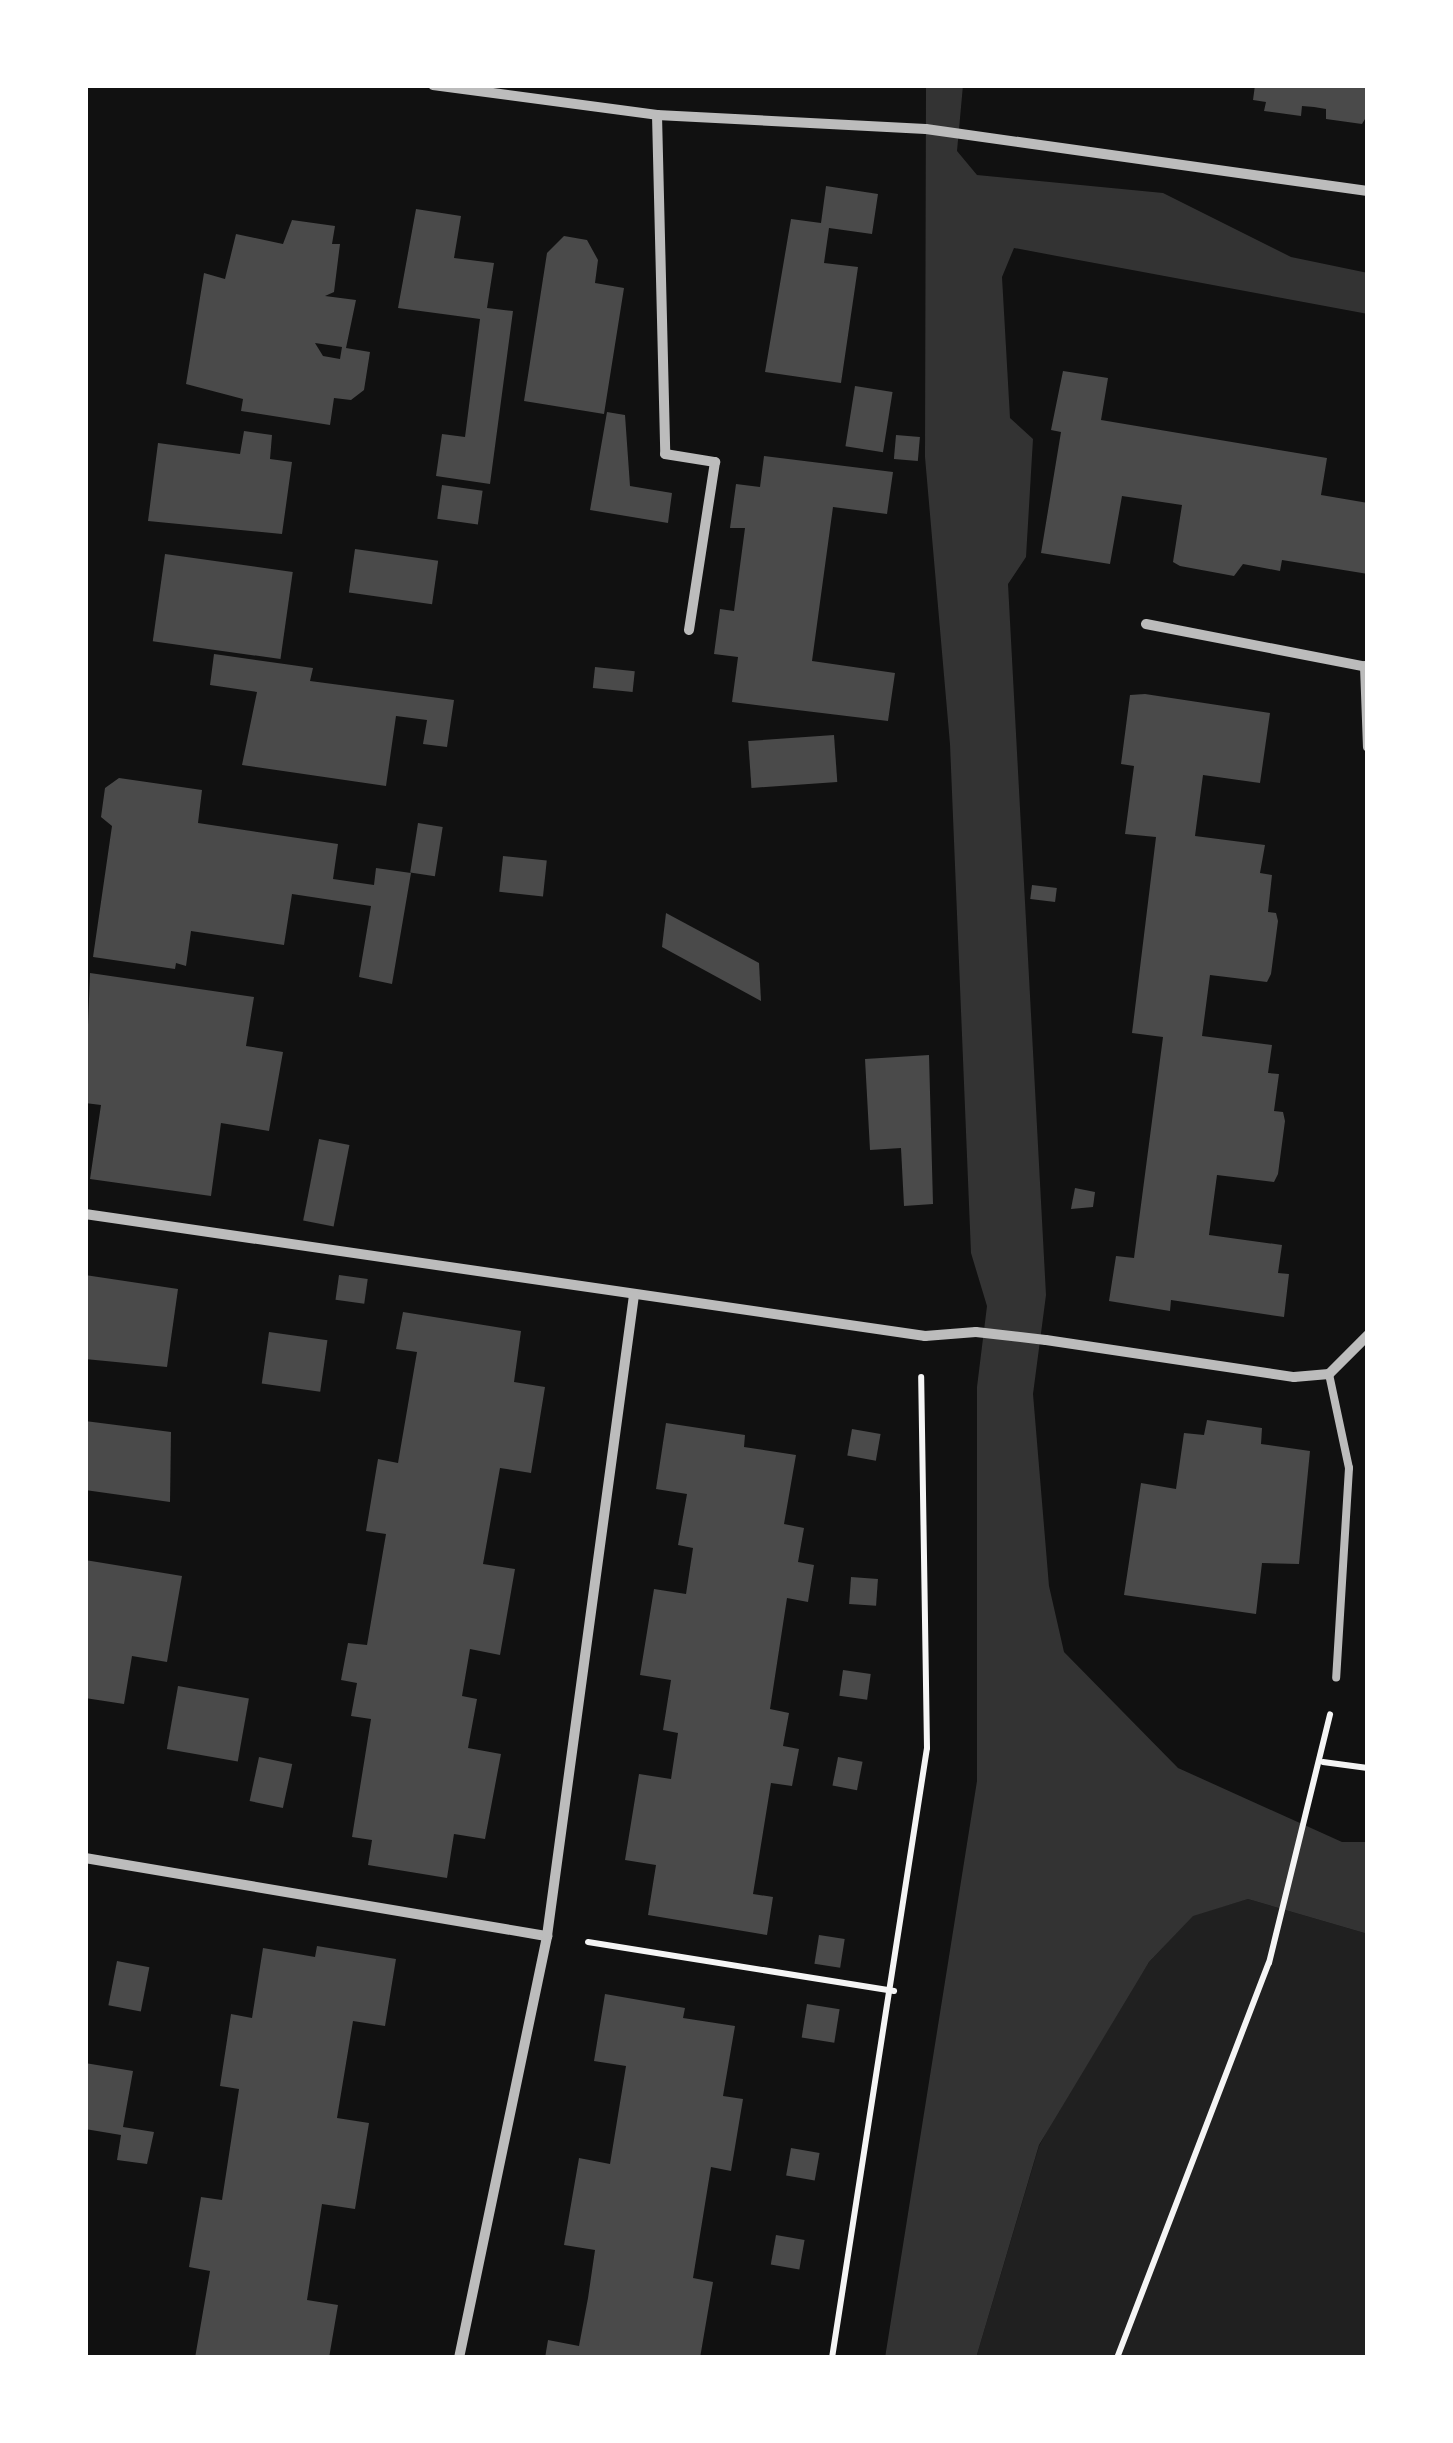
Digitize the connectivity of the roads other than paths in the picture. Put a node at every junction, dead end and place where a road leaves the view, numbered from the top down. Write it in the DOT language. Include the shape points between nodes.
graph roads {
  1 [pos="433,85"];
  2 [pos="658,115"];
  3 [pos="1368,190"];
  4 [pos="1146,624"];
  5 [pos="689,630"];
  6 [pos="1366,666"];
  7 [pos="1368,747"];
  8 [pos="85,1214"];
  9 [pos="634,1295"];
  10 [pos="1368,1336"];
  11 [pos="1329,1374"];
  12 [pos="1336,1678"];
  13 [pos="85,1858"];
  14 [pos="547,1936"];
  15 [pos="459,2358"];
  1 -- 2 [label="street"];
  2 -- 3 [label="street" via="926,129"];
  2 -- 5 [label="street" via="665,454 715,462"];
  4 -- 6 [label="street"];
  6 -- 7 [label="street"];
  8 -- 9 [label="street"];
  9 -- 11 [label="street" via="924,1336 976,1332 1294,1377"];
  9 -- 14 [label="street"];
  10 -- 11 [label="street"];
  11 -- 12 [label="lane" via="1349,1468"];
  13 -- 14 [label="street"];
  14 -- 15 [label="street"];
}
